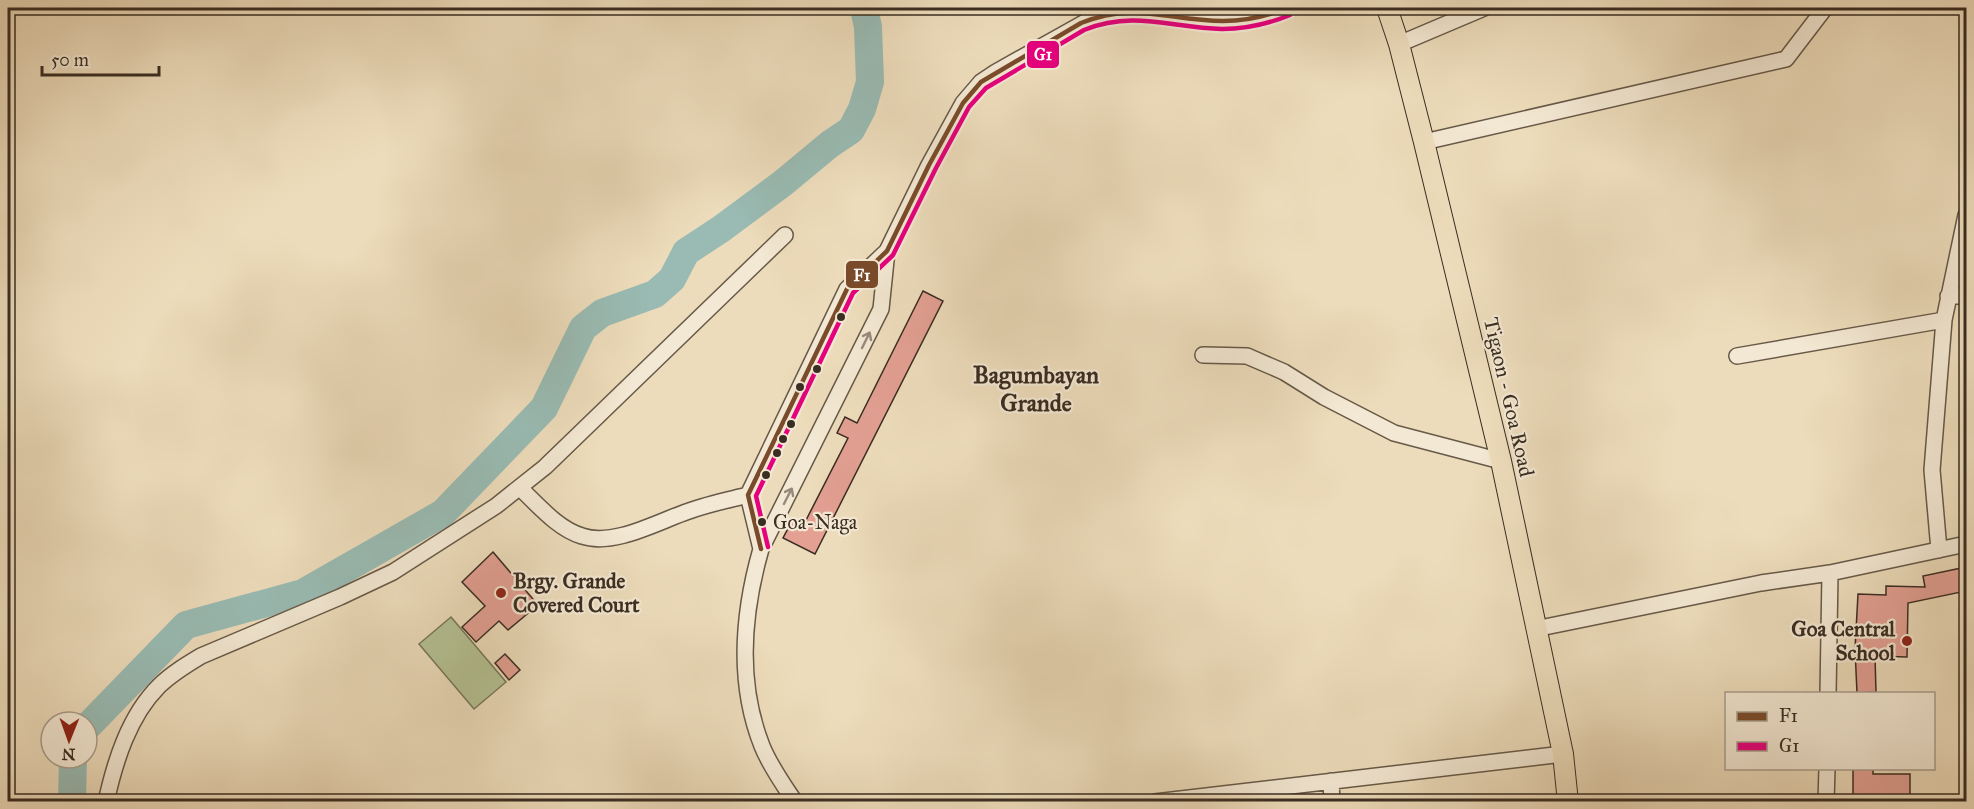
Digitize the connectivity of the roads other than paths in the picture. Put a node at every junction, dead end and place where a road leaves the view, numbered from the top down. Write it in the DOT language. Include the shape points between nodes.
graph roads {
  1 [pos="1287,8"];
  2 [pos="1387,8"];
  3 [pos="1484,8"];
  4 [pos="1825,8"];
  5 [pos="1399,44"];
  6 [pos="1424,142"];
  7 [pos="1966,215"];
  8 [pos="785,235"];
  9 [pos="888,251"];
  10 [pos="1948,296"];
  11 [pos="1966,296"];
  12 [pos="1944,320"];
  13 [pos="1203,355"];
  14 [pos="1737,356"];
  15 [pos="1501,461"];
  16 [pos="520,488"];
  17 [pos="748,495"];
  18 [pos="1966,544"];
  19 [pos="761,549"];
  20 [pos="1939,550"];
  21 [pos="1830,573"];
  22 [pos="1535,629"];
  23 [pos="1828,692"];
  24 [pos="1563,754"];
  25 [pos="1827,770"];
  26 [pos="1331,781"];
  27 [pos="106,801"];
  28 [pos="795,801"];
  29 [pos="1155,801"];
  30 [pos="1332,801"];
  31 [pos="1568,801"];
  32 [pos="1826,801"];
  1 -- 9 [label="street" via="1255,17 1216,21 1113,12 1081,23 996,72 963,103"];
  2 -- 5 [label="main road, Tigaon - Goa Road"];
  3 -- 5 [label="street"];
  4 -- 6 [label="street" via="1786,58"];
  5 -- 6 [label="main road, Tigaon - Goa Road"];
  6 -- 15 [label="main road, Tigaon - Goa Road"];
  7 -- 10 [label="street"];
  8 -- 16 [label="street"];
  9 -- 17 [label="street" via="847,289"];
  19 -- 9 [label="street, one-way" via="881,309"];
  10 -- 11 [label="street"];
  10 -- 12 [label="street"];
  12 -- 14 [label="street"];
  12 -- 20 [label="street" via="1932,470"];
  13 -- 15 [label="street" via="1247,356 1395,433"];
  15 -- 22 [label="main road, Tigaon - Goa Road"];
  16 -- 17 [label="street" via="555,520 581,536 595,539 626,534"];
  16 -- 27 [label="street" via="393,572 179,669 160,685 136,716 115,764"];
  17 -- 19 [label="street"];
  18 -- 20 [label="street"];
  19 -- 28 [label="street" via="746,624 745,665 750,702 763,747"];
  20 -- 21 [label="street"];
  21 -- 22 [label="street" via="1750,585"];
  21 -- 23 [label="street"];
  22 -- 24 [label="main road, Tigaon - Goa Road"];
  24 -- 26 [label="street"];
  24 -- 31 [label="main road, Tigaon - Goa Road"];
  25 -- 32 [label="street"];
  26 -- 29 [label="street"];
  26 -- 30 [label="street"];
}
